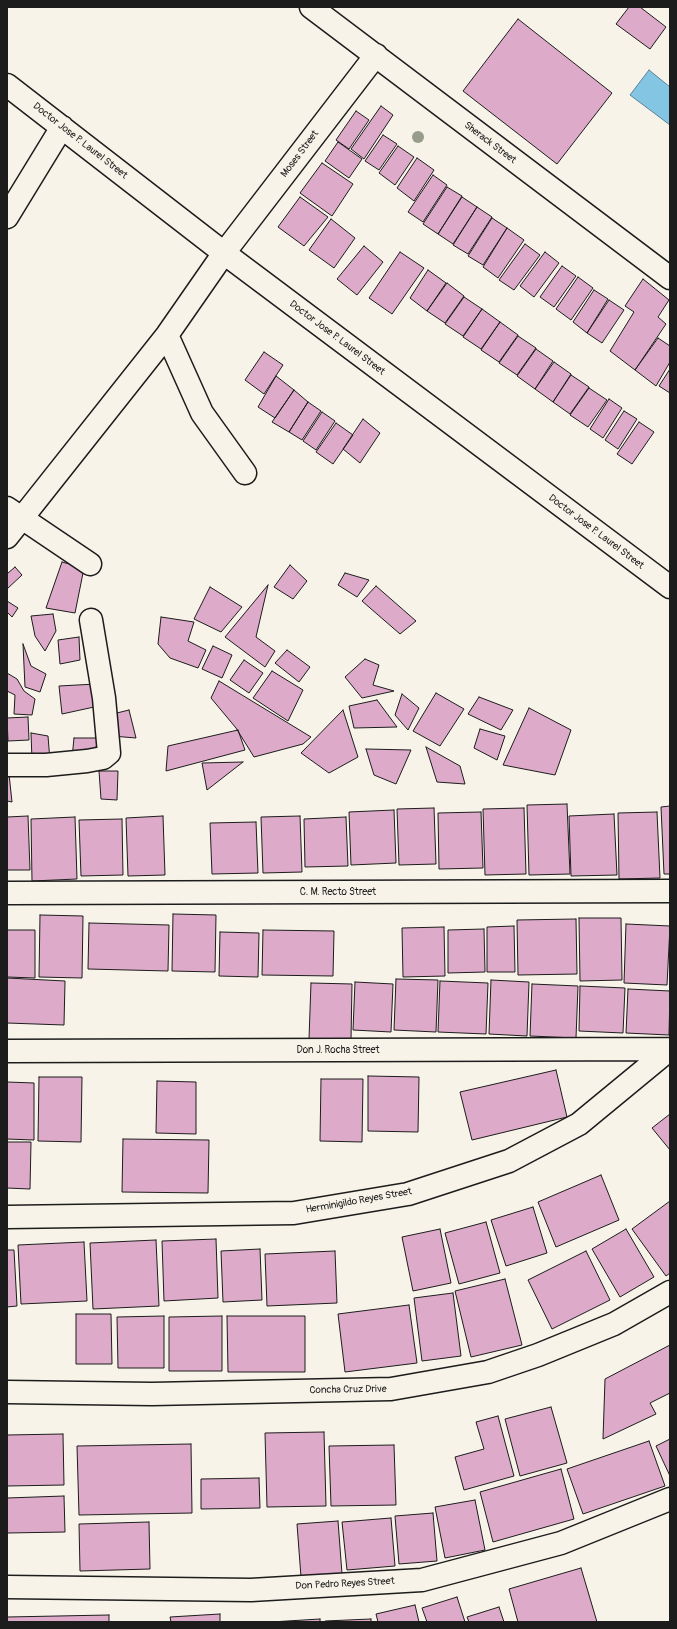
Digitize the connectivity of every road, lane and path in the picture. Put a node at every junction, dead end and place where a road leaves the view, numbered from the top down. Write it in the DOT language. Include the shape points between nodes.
graph roads {
  1 [pos="311,7"];
  2 [pos="376,55"];
  3 [pos="7,84"];
  4 [pos="62,127"];
  5 [pos="7,218"];
  6 [pos="224,254"];
  7 [pos="670,278"];
  8 [pos="167,335"];
  9 [pos="245,472"];
  10 [pos="14,513"];
  11 [pos="7,537"];
  12 [pos="90,564"];
  13 [pos="670,587"];
  14 [pos="91,620"];
  15 [pos="7,765"];
  16 [pos="670,890"];
  17 [pos="7,893"];
  18 [pos="670,1049"];
  19 [pos="7,1051"];
  20 [pos="7,1217"];
  21 [pos="670,1292"];
  22 [pos="7,1392"];
  23 [pos="670,1499"];
  24 [pos="7,1587"];
  1 -- 2 [label="street, Sherack Street"];
  2 -- 6 [label="street, Moses Street"];
  2 -- 7 [label="street, Sherack Street"];
  3 -- 4 [label="street, Doctor Jose P. Laurel Street"];
  4 -- 5 [label="street"];
  4 -- 6 [label="street, Doctor Jose P. Laurel Street"];
  6 -- 8 [label="street, Moses Street"];
  6 -- 13 [label="street, Doctor Jose P. Laurel Street"];
  8 -- 9 [label="street" via="202,414"];
  8 -- 10 [label="street, Moses Street"];
  10 -- 11 [label="street, Moses Street"];
  10 -- 12 [label="street"];
  14 -- 15 [label="street" via="104,698 109,753 104,758 87,761"];
  16 -- 17 [label="street, C. M. Recto Street"];
  18 -- 19 [label="street, Don J. Rocha Street"];
  18 -- 20 [label="street, Herminigildo Reyes Street" via="579,1124 509,1161 408,1194 294,1213"];
  21 -- 22 [label="street, Concha Cruz Drive" via="614,1324 538,1355 488,1372 391,1389 152,1394"];
  23 -- 24 [label="street, Don Pedro Reyes Street" via="561,1543 422,1580 251,1590"];
}
